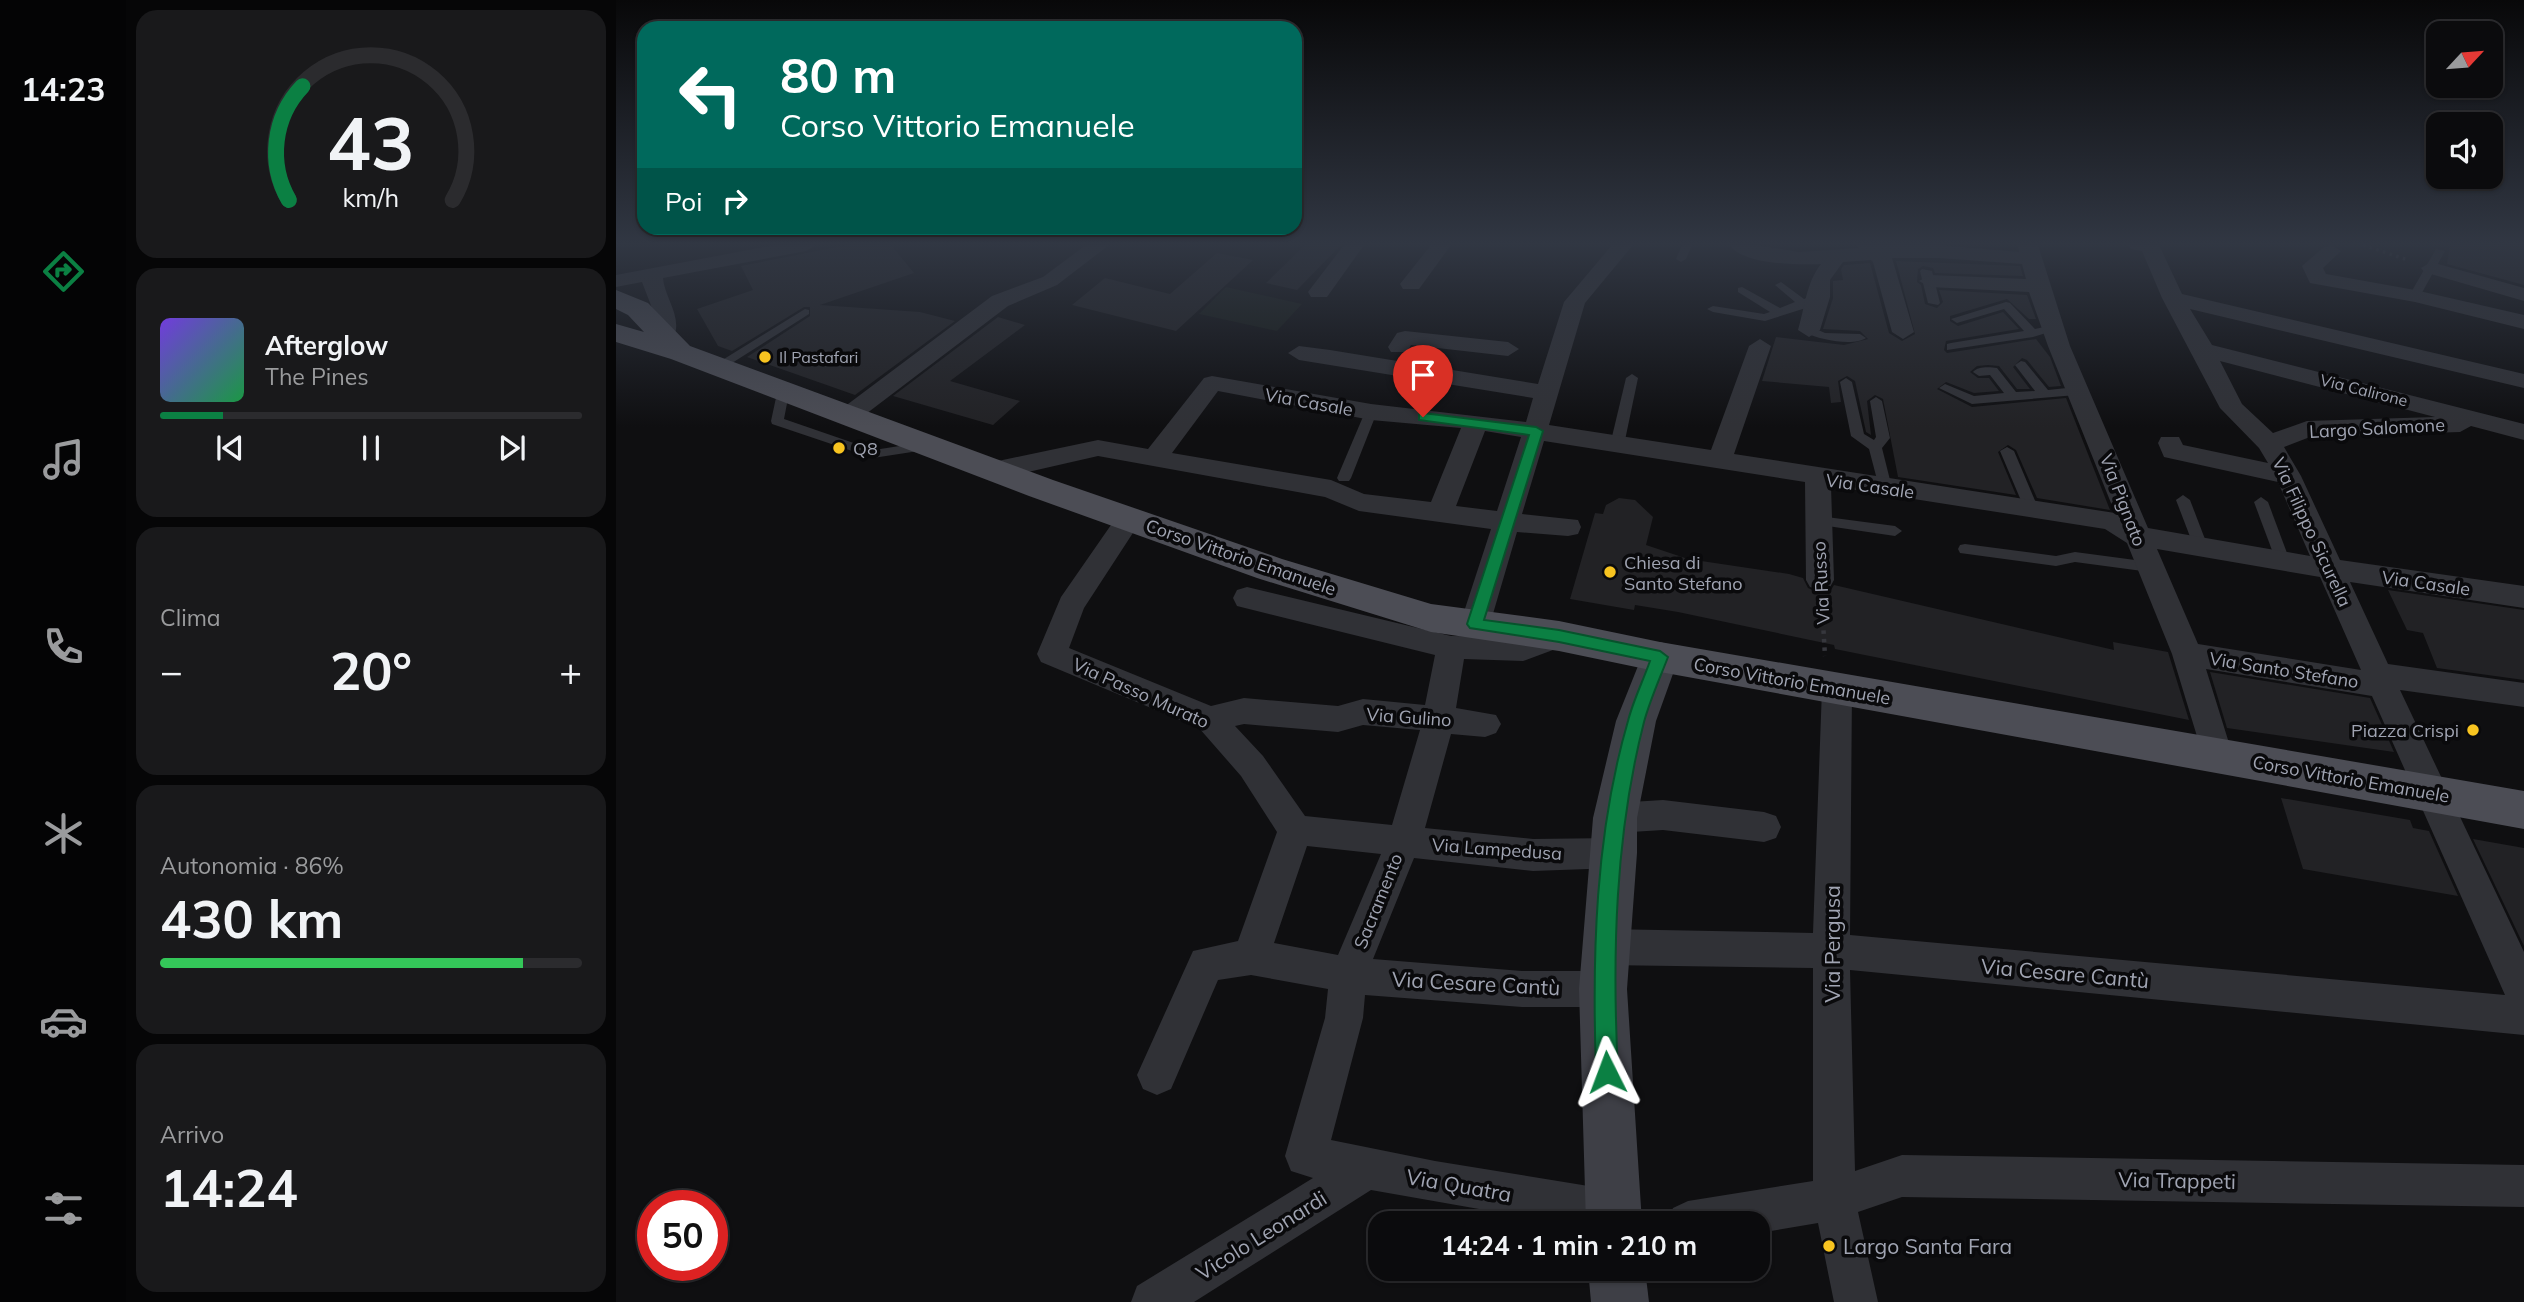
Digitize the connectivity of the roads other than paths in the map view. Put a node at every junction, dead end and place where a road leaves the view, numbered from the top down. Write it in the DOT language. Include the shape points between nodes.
graph roads {
  1 [pos="632,306"];
  2 [pos="662,306"];
  3 [pos="994,306"];
  4 [pos="1574,306"];
  5 [pos="1771,306"];
  6 [pos="1801,306"];
  7 [pos="1812,306"];
  8 [pos="1896,306"];
  9 [pos="2003,306"];
  10 [pos="2007,306"];
  11 [pos="2040,306"];
  12 [pos="2177,306"];
  13 [pos="2206,306"];
  14 [pos="2456,306"];
  15 [pos="1713,309"];
  16 [pos="805,312"];
  17 [pos="1780,315"];
  18 [pos="1957,319"];
  19 [pos="2524,322"];
  20 [pos="1809,330"];
  21 [pos="1903,331"];
  22 [pos="2043,331"];
  23 [pos="616,333"];
  24 [pos="1860,338"];
  25 [pos="672,344"];
  26 [pos="1760,346"];
  27 [pos="1399,347"];
  28 [pos="1951,347"];
  29 [pos="1508,349"];
  30 [pos="2203,350"];
  31 [pos="1299,353"];
  32 [pos="2021,365"];
  33 [pos="717,367"];
  34 [pos="1979,372"];
  35 [pos="1632,378"];
  36 [pos="2524,381"];
  37 [pos="1846,382"];
  38 [pos="1944,388"];
  39 [pos="2076,391"];
  40 [pos="783,393"];
  41 [pos="1546,393"];
  42 [pos="2045,394"];
  43 [pos="2013,397"];
  44 [pos="1876,401"];
  45 [pos="1371,412"];
  46 [pos="849,415"];
  47 [pos="1476,422"];
  48 [pos="2488,423"];
  49 [pos="1536,431"];
  50 [pos="2524,432"];
  51 [pos="2170,443"];
  52 [pos="2269,443"];
  53 [pos="930,445"];
  54 [pos="1617,445"];
  55 [pos="1875,447"];
  56 [pos="2007,451"];
  57 [pos="1156,456"];
  58 [pos="1719,462"];
  59 [pos="998,470"];
  60 [pos="2288,476"];
  61 [pos="1344,478"];
  62 [pos="1818,478"];
  63 [pos="1885,488"];
  64 [pos="2183,500"];
  65 [pos="2261,502"];
  66 [pos="2032,510"];
  67 [pos="1439,514"];
  68 [pos="1129,519"];
  69 [pos="1819,521"];
  70 [pos="1508,522"];
  71 [pos="1568,527"];
  72 [pos="1895,531"];
  73 [pos="2136,536"];
  74 [pos="2201,547"];
  75 [pos="1965,549"];
  76 [pos="2283,561"];
  77 [pos="2150,567"];
  78 [pos="2330,569"];
  79 [pos="1820,580"];
  80 [pos="2524,597"];
  81 [pos="1247,598"];
  82 [pos="1463,636"];
  83 [pos="2187,654"];
  84 [pos="1660,657"];
  85 [pos="2378,680"];
  86 [pos="1832,688"];
  87 [pos="2524,695"];
  88 [pos="1441,718"];
  89 [pos="1210,719"];
  90 [pos="1485,724"];
  91 [pos="2217,756"];
  92 [pos="2435,794"];
  93 [pos="2524,810"];
  94 [pos="1764,827"];
  95 [pos="1295,830"];
  96 [pos="1615,836"];
  97 [pos="1403,843"];
  98 [pos="1831,951"];
  99 [pos="1251,957"];
  100 [pos="1604,968"];
  101 [pos="1348,975"];
  102 [pos="2524,994"];
  103 [pos="2524,1016"];
  104 [pos="1157,1075"];
  105 [pos="1306,1156"];
  106 [pos="1368,1168"];
  107 [pos="2524,1186"];
  108 [pos="1834,1199"];
  109 [pos="1584,1211"];
  110 [pos="1614,1211"];
  111 [pos="1761,1211"];
  112 [pos="1618,1281"];
  113 [pos="1153,1302"];
  114 [pos="1619,1302"];
  115 [pos="1856,1302"];
  1 -- 25 [label="main road"];
  2 -- 25 [label="street"];
  3 -- 46 [label="street"];
  4 -- 41 [label="street, Sacramento"];
  5 -- 17 [label="lane"];
  6 -- 17 [label="lane"];
  7 -- 20 [label="street"];
  8 -- 21 [label="street"];
  9 -- 18 [label="lane"];
  10 -- 22 [label="lane"];
  11 -- 22 [label="street, Via Pignato"];
  12 -- 30 [label="street, Via Filippo Sicurella"];
  13 -- 36 [label="street"];
  14 -- 19 [label="street"];
  15 -- 17 [label="lane" via="1765,318"];
  16 -- 33 [label="lane"];
  20 -- 24 [label="lane" via="1823,336"];
  22 -- 28 [label="lane"];
  22 -- 39 [label="street, Via Pignato"];
  23 -- 25 [label="main road, Corso Vittorio Emanuele"];
  25 -- 33 [label="main road, Corso Vittorio Emanuele"];
  26 -- 58 [label="street"];
  27 -- 29 [label="street" via="1405,338"];
  30 -- 48 [label="street, Via Calirone"];
  30 -- 52 [label="street, Via Filippo Sicurella" via="2232,408"];
  31 -- 41 [label="street"];
  32 -- 42 [label="lane"];
  33 -- 40 [label="main road, Corso Vittorio Emanuele"];
  34 -- 43 [label="lane" via="1993,371"];
  35 -- 54 [label="lane"];
  37 -- 55 [label="lane" via="1858,436"];
  38 -- 43 [label="lane" via="1972,400"];
  39 -- 42 [label="lane"];
  39 -- 73 [label="street, Via Pignato"];
  40 -- 46 [label="main road, Corso Vittorio Emanuele"];
  40 -- 53 [label="lane" via="777,421 873,454"];
  41 -- 49 [label="street, Sacramento"];
  42 -- 43 [label="lane"];
  44 -- 55 [label="lane" via="1883,438"];
  45 -- 47 [label="street, Via Casale"];
  45 -- 57 [label="street, Via Casale" via="1212,383"];
  45 -- 61 [label="lane"];
  46 -- 53 [label="main road, Corso Vittorio Emanuele"];
  47 -- 49 [label="street, Via Casale"];
  47 -- 67 [label="street"];
  48 -- 50 [label="street, Via Calirone"];
  48 -- 52 [label="street, Largo Salomone" via="2307,429"];
  49 -- 54 [label="street, Via Casale"];
  49 -- 70 [label="street, Sacramento"];
  51 -- 60 [label="street" via="2173,451"];
  52 -- 60 [label="street, Via Filippo Sicurella"];
  53 -- 59 [label="main road, Corso Vittorio Emanuele"];
  54 -- 58 [label="street, Via Casale"];
  55 -- 63 [label="lane"];
  56 -- 66 [label="lane"];
  57 -- 59 [label="street" via="1098,448"];
  57 -- 67 [label="street" via="1331,489 1359,502"];
  58 -- 62 [label="street, Via Casale"];
  59 -- 68 [label="main road, Corso Vittorio Emanuele"];
  60 -- 78 [label="street, Via Filippo Sicurella"];
  62 -- 63 [label="street, Via Casale"];
  62 -- 69 [label="street, Via Russo"];
  63 -- 66 [label="street, Via Casale"];
  64 -- 74 [label="lane"];
  65 -- 76 [label="lane"];
  66 -- 73 [label="street, Via Casale" via="2112,521"];
  67 -- 70 [label="street"];
  68 -- 82 [label="main road, Corso Vittorio Emanuele" via="1270,569 1431,618"];
  68 -- 89 [label="street, Via Passo Murato" via="1071,605 1052,654"];
  69 -- 72 [label="lane"];
  69 -- 79 [label="street, Via Russo"];
  70 -- 71 [label="street"];
  70 -- 82 [label="street, Sacramento"];
  73 -- 74 [label="street, Via Casale"];
  73 -- 77 [label="street, Via Pignato"];
  74 -- 76 [label="street, Via Casale"];
  75 -- 77 [label="lane"];
  76 -- 78 [label="street, Via Casale"];
  77 -- 83 [label="street, Via Pignato"];
  78 -- 80 [label="street, Via Casale"];
  78 -- 85 [label="street, Via Filippo Sicurella"];
  81 -- 82 [label="street"];
  82 -- 84 [label="main road, Corso Vittorio Emanuele" via="1559,636"];
  82 -- 88 [label="street, Sacramento"];
  83 -- 85 [label="street, Via Santo Stefano"];
  83 -- 91 [label="street, Via Pignato"];
  84 -- 86 [label="main road, Corso Vittorio Emanuele"];
  84 -- 96 [label="main road" via="1636,721"];
  85 -- 87 [label="street, Via Santo Stefano"];
  85 -- 92 [label="street, Via Filippo Sicurella"];
  86 -- 91 [label="main road, Corso Vittorio Emanuele"];
  86 -- 98 [label="street, Via Pergusa"];
  88 -- 89 [label="street, Via Gulino" via="1363,712 1338,719 1244,710"];
  88 -- 90 [label="street, Via Gulino"];
  88 -- 97 [label="street, Sacramento"];
  89 -- 95 [label="street, Via Passo Murato" via="1252,766"];
  91 -- 92 [label="main road, Corso Vittorio Emanuele"];
  92 -- 93 [label="main road, Corso Vittorio Emanuele"];
  92 -- 102 [label="street, Via Filippo Sicurella"];
  94 -- 96 [label="street, Via Lampedusa" via="1663,815"];
  95 -- 97 [label="street, Via Lampedusa"];
  95 -- 99 [label="street"];
  96 -- 97 [label="street, Via Lampedusa" via="1533,855"];
  96 -- 100 [label="main road"];
  97 -- 101 [label="street, Sacramento"];
  98 -- 100 [label="street, Via Cesare Cantù"];
  98 -- 103 [label="street, Via Cesare Cantù"];
  98 -- 108 [label="street, Via Pergusa"];
  99 -- 101 [label="street, Via Cesare Cantù"];
  99 -- 104 [label="street, Via Cesare Cantù" via="1206,964"];
  100 -- 101 [label="street, Via Cesare Cantù" via="1522,989"];
  100 -- 110 [label="main road"];
  101 -- 105 [label="street, Sacramento" via="1344,1017"];
  105 -- 106 [label="street, Via Quatra"];
  106 -- 109 [label="street, Via Quatra"];
  106 -- 113 [label="street, Vicolo Leonardi"];
  107 -- 108 [label="street, Via Trappeti" via="1902,1176"];
  108 -- 111 [label="street, Via Trappeti"];
  108 -- 115 [label="street, Via Pergusa"];
  112 -- 114 [label="main road"];
}
